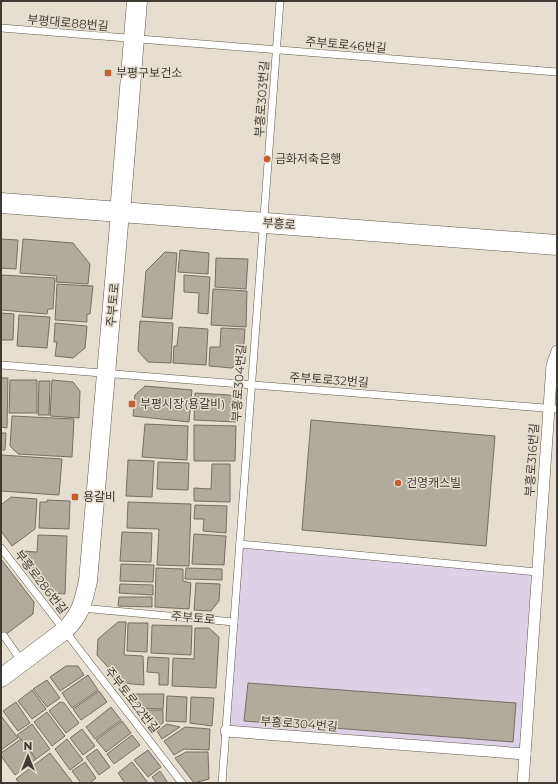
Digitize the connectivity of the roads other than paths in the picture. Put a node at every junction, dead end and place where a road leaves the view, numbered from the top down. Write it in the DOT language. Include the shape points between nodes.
graph roads {
  1 [pos="137,1"];
  2 [pos="280,1"];
  3 [pos="1,28"];
  4 [pos="134,39"];
  5 [pos="276,50"];
  6 [pos="557,72"];
  7 [pos="1,203"];
  8 [pos="120,213"];
  9 [pos="264,223"];
  10 [pos="557,245"];
  11 [pos="557,351"];
  12 [pos="1,365"];
  13 [pos="107,373"];
  14 [pos="252,385"];
  15 [pos="553,408"];
  16 [pos="240,544"];
  17 [pos="1,548"];
  18 [pos="537,572"];
  19 [pos="81,608"];
  20 [pos="234,622"];
  21 [pos="65,630"];
  22 [pos="4,636"];
  23 [pos="22,662"];
  24 [pos="1,678"];
  25 [pos="226,731"];
  26 [pos="525,754"];
  27 [pos="182,783"];
  28 [pos="222,783"];
  29 [pos="523,783"];
  1 -- 4 [label="main road, 주부토로"];
  2 -- 5 [label="lane, 부흥로303번길"];
  3 -- 4 [label="lane, 부평대로88번길"];
  4 -- 5 [label="lane, 주부토로46번길"];
  4 -- 8 [label="main road, 주부토로"];
  5 -- 6 [label="lane, 주부토로46번길"];
  5 -- 9 [label="lane, 부흥로303번길"];
  7 -- 8 [label="main road, 부흥로"];
  8 -- 9 [label="main road, 부흥로"];
  8 -- 13 [label="street, 주부토로"];
  9 -- 10 [label="main road, 부흥로"];
  9 -- 14 [label="lane, 부흥로304번길"];
  11 -- 15 [label="street, 부흥로316번길" via="552,365"];
  12 -- 13 [label="lane, 주부토로32번길"];
  13 -- 14 [label="lane, 주부토로32번길"];
  13 -- 19 [label="street, 주부토로" via="88,581"];
  14 -- 15 [label="lane, 주부토로32번길"];
  14 -- 16 [label="lane, 부흥로304번길"];
  15 -- 18 [label="street, 부흥로316번길"];
  16 -- 18 [label="lane"];
  16 -- 20 [label="lane, 부흥로304번길"];
  17 -- 21 [label="lane, 부흥로286번길" via="27,588"];
  18 -- 26 [label="street, 부흥로316번길"];
  19 -- 20 [label="lane, 주부토로"];
  19 -- 21 [label="street, 주부토로"];
  20 -- 25 [label="lane, 부흥로304번길"];
  21 -- 23 [label="street, 주부토로"];
  21 -- 27 [label="lane, 주부토로22번길"];
  22 -- 23 [label="lane"];
  23 -- 24 [label="street, 주부토로"];
  25 -- 26 [label="street, 부흥로304번길"];
  25 -- 28 [label="lane, 부흥로304번길"];
  26 -- 29 [label="street, 부흥로316번길"];
}
